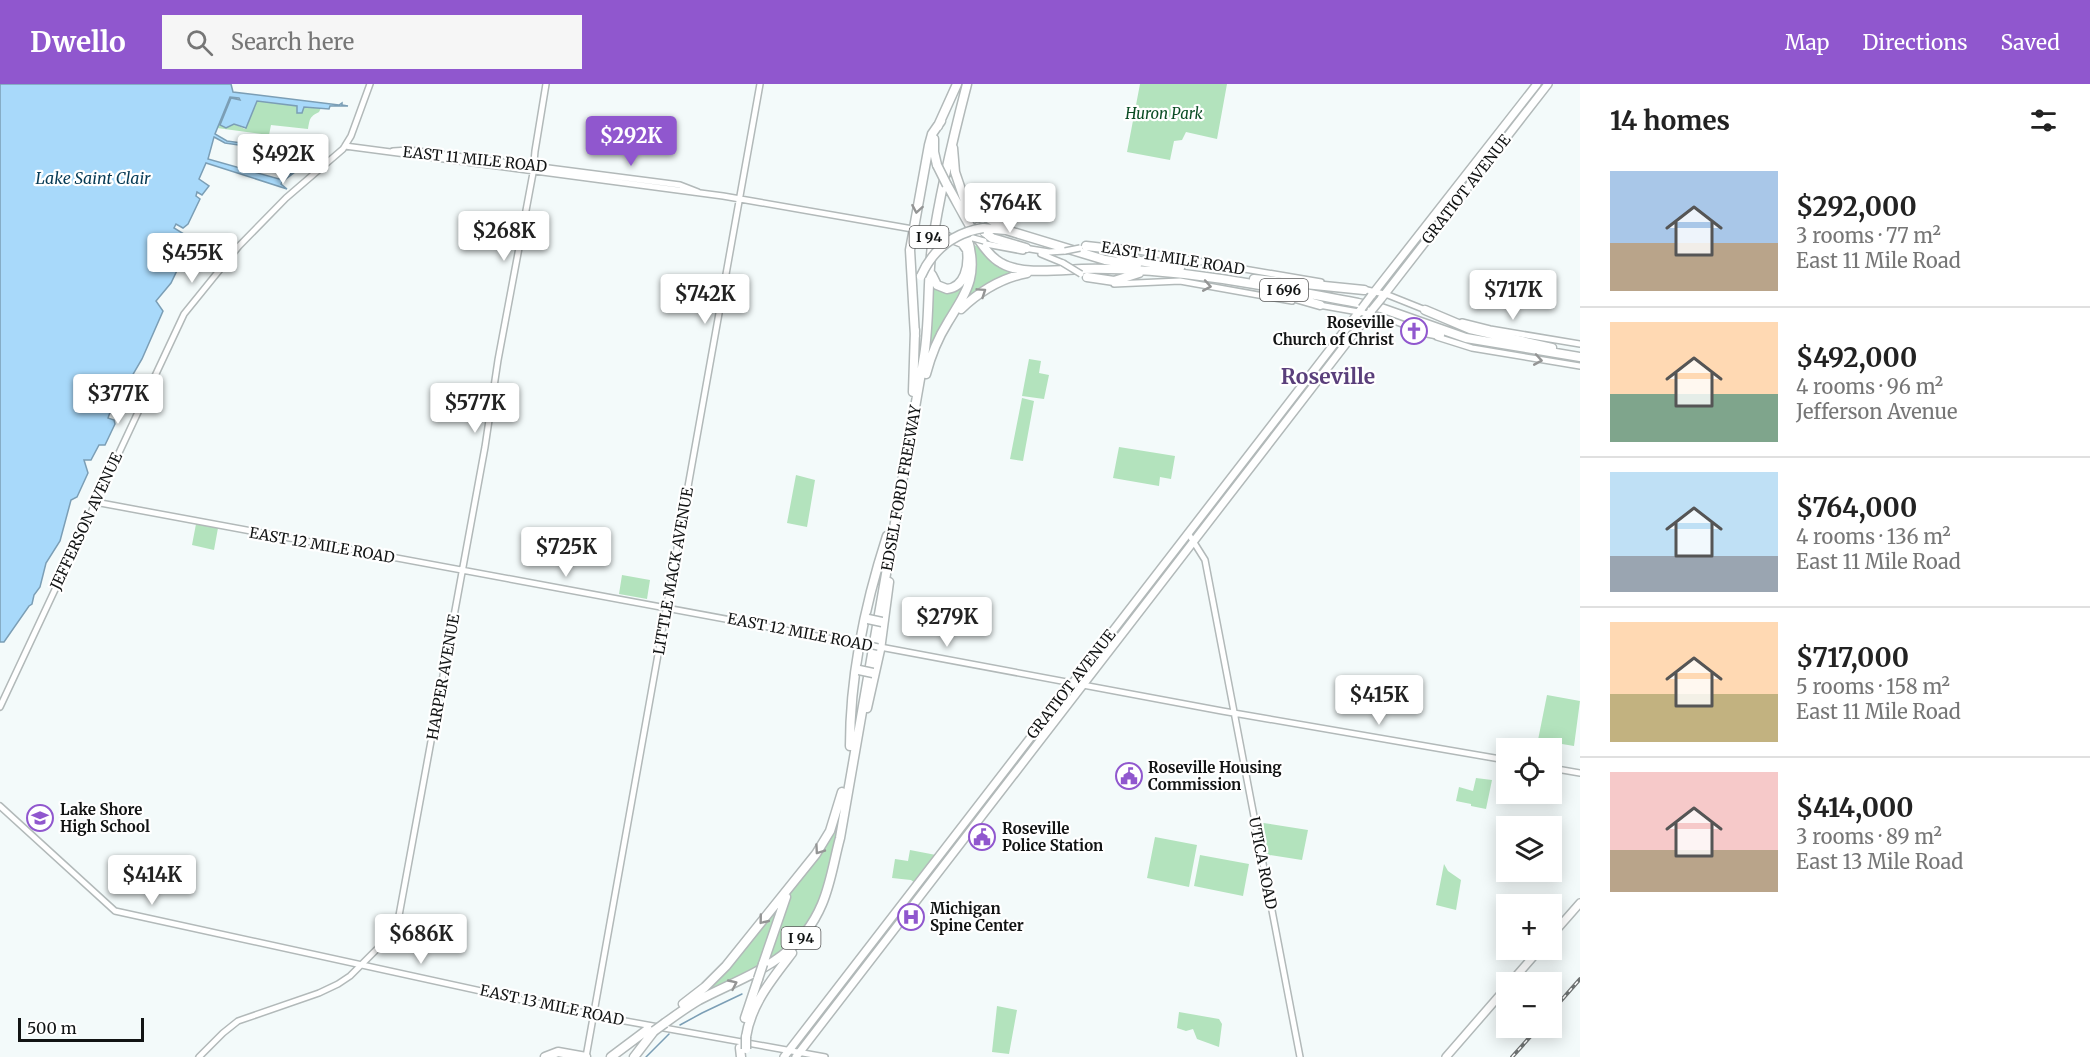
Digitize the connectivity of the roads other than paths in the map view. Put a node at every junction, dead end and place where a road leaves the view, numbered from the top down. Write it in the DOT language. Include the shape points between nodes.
graph roads {
  1 [pos="370,84"];
  2 [pos="546,84"];
  3 [pos="760,84"];
  4 [pos="957,84"];
  5 [pos="962,84"];
  6 [pos="968,84"];
  7 [pos="1537,84"];
  8 [pos="1548,84"];
  9 [pos="963,102"];
  10 [pos="1521,104"];
  11 [pos="1529,108"];
  12 [pos="1523,116"];
  13 [pos="940,121"];
  14 [pos="345,146"];
  15 [pos="1485,150"];
  16 [pos="1491,157"];
  17 [pos="1479,159"];
  18 [pos="1485,165"];
  19 [pos="530,167"];
  20 [pos="956,175"];
  21 [pos="740,198"];
  22 [pos="1447,199"];
  23 [pos="1453,206"];
  24 [pos="1439,210"];
  25 [pos="1442,219"];
  26 [pos="914,229"];
  27 [pos="1422,231"];
  28 [pos="943,235"];
  29 [pos="1428,238"];
  30 [pos="971,240"];
  31 [pos="1043,240"];
  32 [pos="985,242"];
  33 [pos="1083,247"];
  34 [pos="1026,248"];
  35 [pos="1062,252"];
  36 [pos="1406,252"];
  37 [pos="1412,258"];
  38 [pos="1060,261"];
  39 [pos="931,262"];
  40 [pos="1046,270"];
  41 [pos="1179,271"];
  42 [pos="1084,275"];
  43 [pos="1388,275"];
  44 [pos="1209,276"];
  45 [pos="1254,279"];
  46 [pos="1395,281"];
  47 [pos="1370,293"];
  48 [pos="1382,296"];
  49 [pos="1320,305"];
  50 [pos="1360,310"];
  51 [pos="1425,310"];
  52 [pos="1371,312"];
  53 [pos="1351,322"];
  54 [pos="1357,330"];
  55 [pos="1420,331"];
  56 [pos="942,333"];
  57 [pos="915,336"];
  58 [pos="1580,344"];
  59 [pos="1331,348"];
  60 [pos="1523,348"];
  61 [pos="1552,348"];
  62 [pos="1580,352"];
  63 [pos="1337,355"];
  64 [pos="1580,357"];
  65 [pos="1321,360"];
  66 [pos="1580,366"];
  67 [pos="1326,369"];
  68 [pos="1300,387"];
  69 [pos="913,392"];
  70 [pos="1306,395"];
  71 [pos="1290,401"];
  72 [pos="1295,410"];
  73 [pos="910,436"];
  74 [pos="1257,444"];
  75 [pos="1263,452"];
  76 [pos="1246,457"];
  77 [pos="1252,465"];
  78 [pos="1226,484"];
  79 [pos="1232,490"];
  80 [pos="95,502"];
  81 [pos="1209,505"];
  82 [pos="1214,514"];
  83 [pos="1188,533"];
  84 [pos="887,536"];
  85 [pos="1193,541"];
  86 [pos="890,549"];
  87 [pos="462,571"];
  88 [pos="1138,598"];
  89 [pos="1143,605"];
  90 [pos="667,608"];
  91 [pos="1128,610"];
  92 [pos="1133,618"];
  93 [pos="866,620"];
  94 [pos="883,623"];
  95 [pos="1102,643"];
  96 [pos="862,644"];
  97 [pos="880,647"];
  98 [pos="1108,651"];
  99 [pos="1089,659"];
  100 [pos="1096,667"];
  101 [pos="857,669"];
  102 [pos="875,672"];
  103 [pos="1072,682"];
  104 [pos="1083,684"];
  105 [pos="1056,704"];
  106 [pos="0,707"];
  107 [pos="1062,711"];
  108 [pos="1234,712"];
  109 [pos="1047,716"];
  110 [pos="1052,724"];
  111 [pos="850,746"];
  112 [pos="1496,758"];
  113 [pos="1012,761"];
  114 [pos="1018,768"];
  115 [pos="1562,770"];
  116 [pos="1003,773"];
  117 [pos="1580,773"];
  118 [pos="1009,780"];
  119 [pos="849,781"];
  120 [pos="0,806"];
  121 [pos="972,814"];
  122 [pos="977,821"];
  123 [pos="961,828"];
  124 [pos="967,835"];
  125 [pos="830,882"];
  126 [pos="791,885"];
  127 [pos="910,894"];
  128 [pos="917,901"];
  129 [pos="1580,903"];
  130 [pos="897,911"];
  131 [pos="903,920"];
  132 [pos="1562,923"];
  133 [pos="872,943"];
  134 [pos="879,951"];
  135 [pos="1530,960"];
  136 [pos="361,964"];
  137 [pos="856,964"];
  138 [pos="862,972"];
  139 [pos="1520,972"];
  140 [pos="1496,1000"];
  141 [pos="827,1001"];
  142 [pos="834,1008"];
  143 [pos="594,1014"];
  144 [pos="811,1021"];
  145 [pos="662,1023"];
  146 [pos="819,1028"];
  147 [pos="651,1031"];
  148 [pos="743,1037"];
  149 [pos="790,1050"];
  150 [pos="743,1053"];
  151 [pos="798,1055"];
  152 [pos="199,1057"];
  153 [pos="545,1057"];
  154 [pos="553,1057"];
  155 [pos="569,1057"];
  156 [pos="586,1057"];
  157 [pos="611,1057"];
  158 [pos="618,1057"];
  159 [pos="634,1057"];
  160 [pos="784,1057"];
  161 [pos="825,1057"];
  162 [pos="1300,1057"];
  163 [pos="1446,1057"];
  1 -- 14 [label="main road, JEFFERSON AVENUE"];
  2 -- 19 [label="main road, HARPER AVENUE"];
  3 -- 21 [label="main road, LITTLE MACK AVENUE"];
  4 -- 13 [label="highway"];
  5 -- 69 [label="highway, EDSEL FORD FREEWAY / I 94" via="945,147 926,255 923,330"];
  6 -- 9 [label="highway, EDSEL FORD FREEWAY / I 94"];
  7 -- 10 [label="main road, GRATIOT AVENUE"];
  8 -- 11 [label="main road, GRATIOT AVENUE"];
  9 -- 20 [label="highway" via="953,151"];
  9 -- 39 [label="highway, EDSEL FORD FREEWAY / I 94" via="943,180"];
  10 -- 11 [label="main road"];
  10 -- 12 [label="main road"];
  10 -- 15 [label="main road, GRATIOT AVENUE"];
  11 -- 12 [label="main road, GRATIOT AVENUE"];
  12 -- 16 [label="main road, GRATIOT AVENUE"];
  13 -- 26 [label="highway, one-way" via="928,145"];
  13 -- 40 [label="highway, bridge" via="934,141 937,165 983,247 1003,265"];
  14 -- 19 [label="main road, EAST 11 MILE ROAD"];
  14 -- 80 [label="main road, JEFFERSON AVENUE" via="239,246 189,307"];
  15 -- 16 [label="main road"];
  15 -- 17 [label="main road, GRATIOT AVENUE"];
  16 -- 18 [label="main road, GRATIOT AVENUE"];
  17 -- 18 [label="main road"];
  17 -- 22 [label="main road, GRATIOT AVENUE"];
  18 -- 23 [label="main road, GRATIOT AVENUE"];
  19 -- 21 [label="main road, EAST 11 MILE ROAD"];
  19 -- 87 [label="main road, HARPER AVENUE" via="530,187"];
  20 -- 31 [label="highway" via="964,194 984,216"];
  20 -- 34 [label="highway" via="966,208 981,230 992,238"];
  21 -- 26 [label="main road, EAST 11 MILE ROAD"];
  21 -- 90 [label="main road, LITTLE MACK AVENUE"];
  22 -- 23 [label="main road"];
  22 -- 24 [label="main road, GRATIOT AVENUE"];
  23 -- 25 [label="main road, GRATIOT AVENUE"];
  24 -- 25 [label="main road"];
  24 -- 27 [label="main road, GRATIOT AVENUE"];
  25 -- 29 [label="main road, GRATIOT AVENUE"];
  26 -- 28 [label="main road, EAST 11 MILE ROAD, bridge"];
  26 -- 57 [label="highway" via="910,258"];
  27 -- 29 [label="main road"];
  27 -- 36 [label="main road, GRATIOT AVENUE"];
  28 -- 30 [label="main road, EAST 11 MILE ROAD"];
  28 -- 39 [label="highway" via="962,243 967,250 962,281 952,289 939,286"];
  29 -- 37 [label="main road, GRATIOT AVENUE"];
  30 -- 32 [label="main road, EAST 11 MILE ROAD, bridge"];
  30 -- 56 [label="highway" via="968,286"];
  31 -- 41 [label="highway, I 696" via="1117,262"];
  31 -- 57 [label="highway, bridge" via="983,228 945,244 921,276 916,295"];
  32 -- 34 [label="main road, EAST 11 MILE ROAD"];
  32 -- 38 [label="main road, EAST 11 MILE ROAD"];
  33 -- 35 [label="main road, EAST 11 MILE ROAD, bridge"];
  33 -- 41 [label="highway" via="1104,248"];
  33 -- 47 [label="main road, EAST 11 MILE ROAD" via="1109,245"];
  34 -- 35 [label="main road, EAST 11 MILE ROAD"];
  35 -- 38 [label="main road" via="1056,256"];
  36 -- 37 [label="main road"];
  36 -- 43 [label="main road, GRATIOT AVENUE"];
  37 -- 46 [label="main road, GRATIOT AVENUE"];
  38 -- 42 [label="main road, EAST 11 MILE ROAD, bridge"];
  39 -- 73 [label="highway, EDSEL FORD FREEWAY / I 94" via="927,341"];
  40 -- 41 [label="highway, I 696"];
  56 -- 40 [label="highway, one-way" via="958,311 984,290 1012,277"];
  41 -- 42 [label="highway" via="1137,273 1114,281"];
  41 -- 44 [label="highway, I 696"];
  41 -- 45 [label="highway, I 696"];
  42 -- 49 [label="main road, EAST 11 MILE ROAD, one-way" via="1115,284 1180,281"];
  43 -- 46 [label="main road"];
  43 -- 47 [label="main road, GRATIOT AVENUE"];
  44 -- 49 [label="highway"];
  44 -- 60 [label="highway, I 696" via="1382,308 1456,335"];
  45 -- 47 [label="highway"];
  45 -- 61 [label="highway, I 696" via="1365,299 1462,332"];
  46 -- 48 [label="main road, GRATIOT AVENUE"];
  47 -- 48 [label="main road, EAST 11 MILE ROAD"];
  47 -- 50 [label="main road, GRATIOT AVENUE, bridge"];
  48 -- 51 [label="main road, EAST 11 MILE ROAD"];
  48 -- 52 [label="main road, GRATIOT AVENUE, bridge"];
  49 -- 50 [label="main road, EAST 11 MILE ROAD"];
  50 -- 52 [label="main road, EAST 11 MILE ROAD"];
  50 -- 53 [label="main road, GRATIOT AVENUE"];
  51 -- 58 [label="main road, EAST 11 MILE ROAD" via="1490,329"];
  51 -- 61 [label="highway" via="1470,329"];
  52 -- 54 [label="main road, GRATIOT AVENUE"];
  52 -- 55 [label="main road, EAST 11 MILE ROAD"];
  53 -- 54 [label="main road"];
  53 -- 59 [label="main road, GRATIOT AVENUE"];
  54 -- 63 [label="main road, GRATIOT AVENUE"];
  55 -- 60 [label="highway" via="1461,341"];
  55 -- 66 [label="main road, EAST 11 MILE ROAD, one-way" via="1472,348"];
  56 -- 73 [label="highway" via="932,355"];
  57 -- 69 [label="highway"];
  59 -- 63 [label="main road" via="1332,354"];
  59 -- 65 [label="main road, GRATIOT AVENUE"];
  60 -- 64 [label="highway, I 696"];
  61 -- 62 [label="highway, I 696"];
  63 -- 67 [label="main road, GRATIOT AVENUE"];
  65 -- 67 [label="main road"];
  65 -- 68 [label="main road, GRATIOT AVENUE"];
  67 -- 70 [label="main road, GRATIOT AVENUE"];
  68 -- 70 [label="main road"];
  68 -- 71 [label="main road, GRATIOT AVENUE"];
  69 -- 84 [label="highway, EDSEL FORD FREEWAY / I 94"];
  70 -- 72 [label="main road, GRATIOT AVENUE"];
  71 -- 72 [label="main road"];
  71 -- 74 [label="main road, GRATIOT AVENUE"];
  72 -- 75 [label="main road, GRATIOT AVENUE"];
  73 -- 86 [label="highway, EDSEL FORD FREEWAY / I 94"];
  74 -- 75 [label="main road"];
  74 -- 76 [label="main road, GRATIOT AVENUE"];
  75 -- 77 [label="main road, GRATIOT AVENUE"];
  76 -- 77 [label="main road"];
  76 -- 78 [label="main road, GRATIOT AVENUE"];
  77 -- 79 [label="main road, GRATIOT AVENUE"];
  78 -- 79 [label="main road"];
  78 -- 81 [label="main road, GRATIOT AVENUE"];
  79 -- 82 [label="main road, GRATIOT AVENUE"];
  80 -- 87 [label="main road, EAST 12 MILE ROAD"];
  80 -- 106 [label="main road, JEFFERSON AVENUE"];
  81 -- 82 [label="main road"];
  81 -- 83 [label="main road, GRATIOT AVENUE"];
  82 -- 85 [label="main road, GRATIOT AVENUE"];
  83 -- 85 [label="main road, UTICA ROAD"];
  83 -- 88 [label="main road, GRATIOT AVENUE"];
  84 -- 93 [label="highway"];
  84 -- 111 [label="highway, EDSEL FORD FREEWAY / I 94"];
  85 -- 89 [label="main road, GRATIOT AVENUE"];
  85 -- 108 [label="main road, UTICA ROAD" via="1205,560"];
  86 -- 94 [label="highway" via="888,603"];
  86 -- 119 [label="highway, EDSEL FORD FREEWAY / I 94"];
  87 -- 90 [label="main road, EAST 12 MILE ROAD"];
  87 -- 136 [label="main road, HARPER AVENUE" via="400,915 391,934"];
  88 -- 89 [label="main road"];
  88 -- 91 [label="main road, GRATIOT AVENUE"];
  89 -- 92 [label="main road, GRATIOT AVENUE"];
  90 -- 96 [label="main road, EAST 12 MILE ROAD"];
  90 -- 143 [label="main road, LITTLE MACK AVENUE"];
  91 -- 92 [label="main road"];
  91 -- 95 [label="main road, GRATIOT AVENUE"];
  92 -- 98 [label="main road, GRATIOT AVENUE"];
  93 -- 94 [label="highway, bridge"];
  93 -- 96 [label="highway"];
  94 -- 97 [label="highway"];
  95 -- 98 [label="main road"];
  95 -- 99 [label="main road, GRATIOT AVENUE"];
  96 -- 97 [label="main road, EAST 12 MILE ROAD, bridge"];
  96 -- 101 [label="highway"];
  97 -- 102 [label="highway"];
  97 -- 103 [label="main road, EAST 12 MILE ROAD"];
  98 -- 100 [label="main road, GRATIOT AVENUE"];
  99 -- 100 [label="main road"];
  99 -- 103 [label="main road, GRATIOT AVENUE"];
  100 -- 104 [label="main road, GRATIOT AVENUE"];
  101 -- 102 [label="highway, bridge"];
  101 -- 111 [label="highway"];
  102 -- 119 [label="highway"];
  103 -- 104 [label="main road, EAST 12 MILE ROAD"];
  103 -- 105 [label="main road, GRATIOT AVENUE"];
  104 -- 107 [label="main road, GRATIOT AVENUE"];
  104 -- 108 [label="main road, EAST 12 MILE ROAD"];
  105 -- 107 [label="main road"];
  105 -- 109 [label="main road, GRATIOT AVENUE"];
  107 -- 110 [label="main road, GRATIOT AVENUE"];
  108 -- 112 [label="main road, EAST 12 MILE ROAD"];
  108 -- 162 [label="main road, UTICA ROAD"];
  109 -- 110 [label="main road"];
  109 -- 113 [label="main road, GRATIOT AVENUE"];
  110 -- 114 [label="main road, GRATIOT AVENUE"];
  111 -- 126 [label="highway, EDSEL FORD FREEWAY / I 94, one-way" via="830,831"];
  113 -- 114 [label="main road"];
  113 -- 116 [label="main road, GRATIOT AVENUE"];
  114 -- 118 [label="main road, GRATIOT AVENUE"];
  115 -- 117 [label="main road"];
  116 -- 118 [label="main road"];
  116 -- 121 [label="main road, GRATIOT AVENUE"];
  118 -- 122 [label="main road, GRATIOT AVENUE"];
  119 -- 125 [label="highway, EDSEL FORD FREEWAY / I 94"];
  120 -- 136 [label="main road, EAST 13 MILE ROAD" via="115,911"];
  121 -- 122 [label="main road"];
  121 -- 123 [label="main road, GRATIOT AVENUE"];
  122 -- 124 [label="main road, GRATIOT AVENUE"];
  123 -- 124 [label="main road"];
  123 -- 127 [label="main road, GRATIOT AVENUE"];
  124 -- 128 [label="main road, GRATIOT AVENUE"];
  145 -- 125 [label="highway, EDSEL FORD FREEWAY / I 94, one-way" via="784,955 813,921"];
  125 -- 148 [label="highway" via="817,918 759,999"];
  126 -- 145 [label="highway, EDSEL FORD FREEWAY / I 94, one-way" via="721,971"];
  126 -- 148 [label="highway, bridge" via="758,978"];
  127 -- 128 [label="main road"];
  127 -- 130 [label="main road, GRATIOT AVENUE"];
  128 -- 131 [label="main road, GRATIOT AVENUE"];
  129 -- 132 [label="main road"];
  130 -- 131 [label="main road"];
  130 -- 133 [label="main road, GRATIOT AVENUE"];
  131 -- 134 [label="main road, GRATIOT AVENUE"];
  133 -- 134 [label="main road"];
  133 -- 137 [label="main road, GRATIOT AVENUE"];
  134 -- 138 [label="main road, GRATIOT AVENUE"];
  135 -- 139 [label="main road"];
  136 -- 143 [label="main road, EAST 13 MILE ROAD"];
  136 -- 152 [label="main road, HARPER AVENUE" via="330,989 238,1021"];
  137 -- 138 [label="main road"];
  137 -- 141 [label="main road, GRATIOT AVENUE"];
  138 -- 142 [label="main road, GRATIOT AVENUE"];
  140 -- 163 [label="main road"];
  141 -- 142 [label="main road"];
  141 -- 144 [label="main road, GRATIOT AVENUE"];
  142 -- 146 [label="main road, GRATIOT AVENUE"];
  143 -- 149 [label="main road, EAST 13 MILE ROAD"];
  143 -- 156 [label="main road, LITTLE MACK AVENUE"];
  144 -- 146 [label="main road"];
  144 -- 149 [label="main road, GRATIOT AVENUE"];
  145 -- 147 [label="highway, I 94, bridge"];
  146 -- 151 [label="main road, GRATIOT AVENUE"];
  147 -- 157 [label="highway, I 94"];
  147 -- 158 [label="highway, I 94"];
  147 -- 159 [label="highway"];
  148 -- 150 [label="highway, bridge"];
  149 -- 151 [label="main road, EAST 13 MILE ROAD"];
  149 -- 160 [label="main road, GRATIOT AVENUE"];
  151 -- 161 [label="main road, EAST 13 MILE ROAD"];
  153 -- 156 [label="highway" via="558,1052"];
  154 -- 155 [label="highway"];
}
